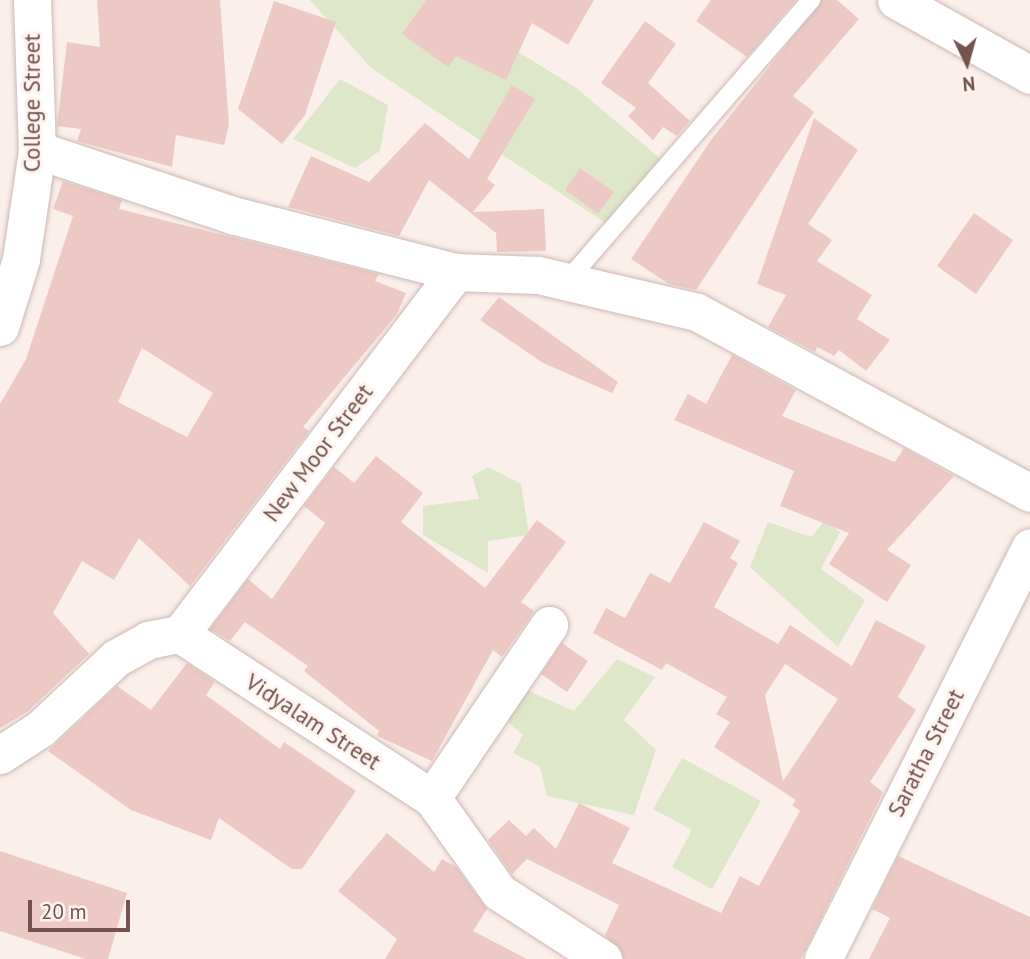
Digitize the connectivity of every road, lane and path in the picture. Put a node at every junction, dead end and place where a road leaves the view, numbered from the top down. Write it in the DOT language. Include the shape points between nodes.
graph roads {
  1 [pos="32,0"];
  2 [pos="811,0"];
  3 [pos="896,0"];
  4 [pos="1030,75"];
  5 [pos="37,150"];
  6 [pos="456,272"];
  7 [pos="566,282"];
  8 [pos="0,327"];
  9 [pos="1030,493"];
  10 [pos="1030,547"];
  11 [pos="549,625"];
  12 [pos="180,634"];
  13 [pos="0,755"];
  14 [pos="432,798"];
  15 [pos="603,959"];
  16 [pos="823,959"];
  1 -- 5 [label="street, College Street"];
  2 -- 7 [label="lane"];
  3 -- 4 [label="street"];
  5 -- 6 [label="street" via="232,215"];
  5 -- 8 [label="street, College Street" via="20,258"];
  6 -- 7 [label="street"];
  6 -- 12 [label="street, New Moor Street"];
  7 -- 9 [label="street" via="697,312"];
  10 -- 16 [label="street, Saratha Street"];
  11 -- 14 [label="street"];
  12 -- 13 [label="street" via="148,640 116,658 40,729"];
  12 -- 14 [label="street, Vidyalam Street"];
  14 -- 15 [label="street, Vidyalam Street" via="499,892"];
}
